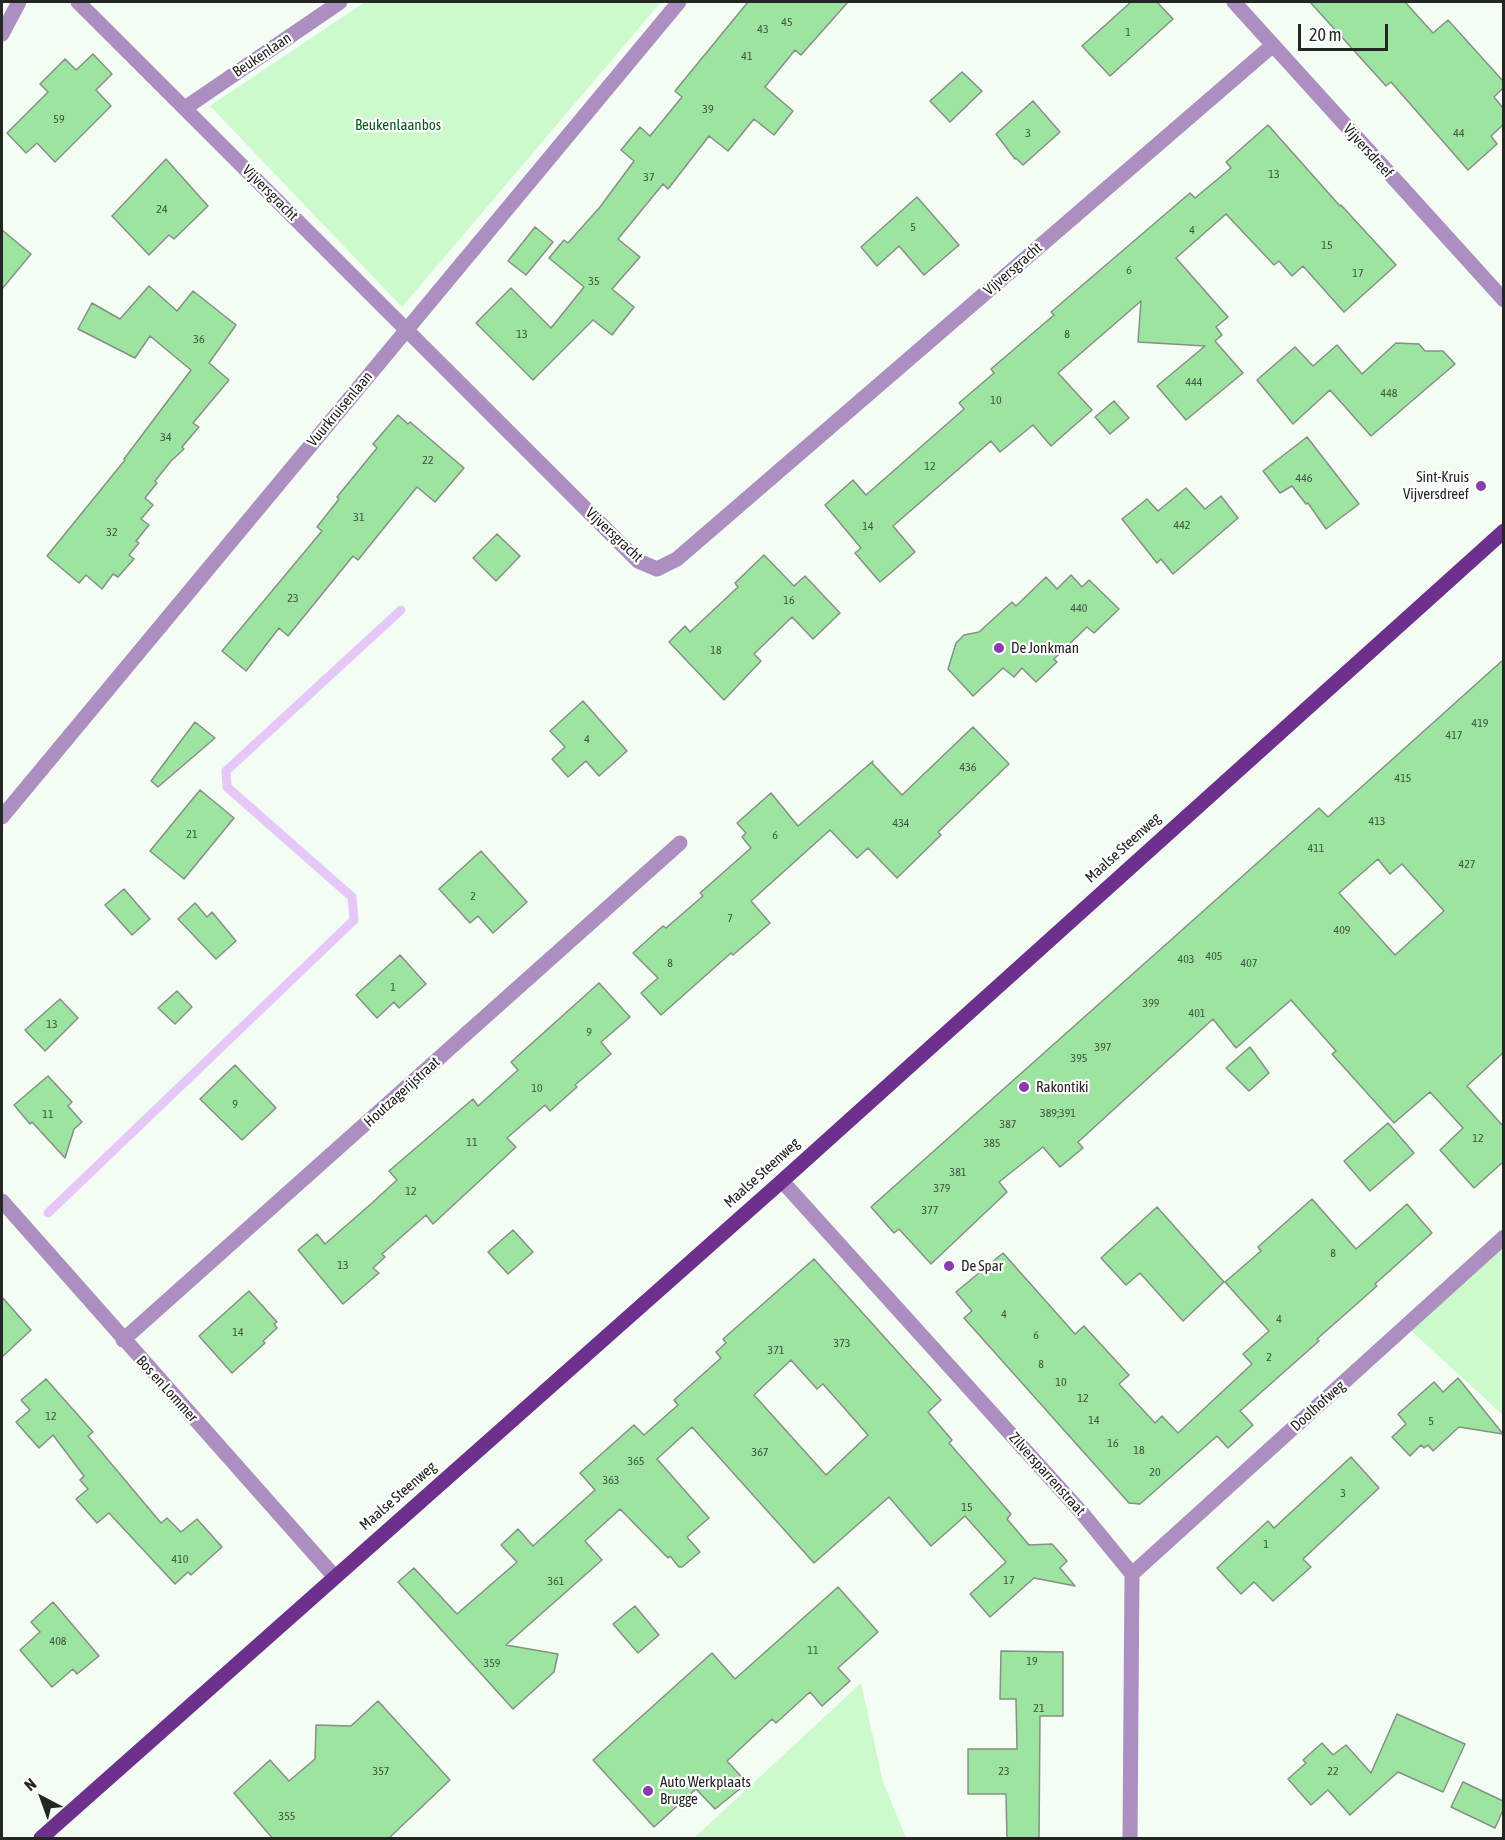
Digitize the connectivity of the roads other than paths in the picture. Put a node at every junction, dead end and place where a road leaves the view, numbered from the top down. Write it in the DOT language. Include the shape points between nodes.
graph roads {
  1 [pos="19,2"];
  2 [pos="78,2"];
  3 [pos="340,2"];
  4 [pos="679,2"];
  5 [pos="1234,2"];
  6 [pos="2,34"];
  7 [pos="1274,45"];
  8 [pos="184,108"];
  9 [pos="1503,300"];
  10 [pos="406,329"];
  11 [pos="1503,531"];
  12 [pos="2,818"];
  13 [pos="680,843"];
  14 [pos="782,1181"];
  15 [pos="2,1201"];
  16 [pos="1503,1237"];
  17 [pos="123,1341"];
  18 [pos="1132,1574"];
  19 [pos="334,1576"];
  20 [pos="40,1839"];
  21 [pos="1130,1839"];
  1 -- 6 [label="street"];
  2 -- 8 [label="street, Vijversgracht"];
  3 -- 8 [label="street, Beukenlaan"];
  4 -- 10 [label="street, Vuurkruisenlaan"];
  5 -- 7 [label="street, Vijversdreef"];
  7 -- 9 [label="street, Vijversdreef"];
  7 -- 10 [label="street, Vijversgracht" via="677,559 657,569 638,561"];
  8 -- 10 [label="street, Vijversgracht"];
  10 -- 12 [label="street, Vuurkruisenlaan"];
  11 -- 14 [label="main road, Maalse Steenweg"];
  13 -- 17 [label="street, Houtzagerijstraat"];
  14 -- 18 [label="street, Zilversparrenstraat" via="1082,1513"];
  14 -- 19 [label="main road, Maalse Steenweg"];
  15 -- 17 [label="street, Bos en Lommer"];
  16 -- 18 [label="street, Doolhofweg"];
  17 -- 19 [label="street, Bos en Lommer"];
  18 -- 21 [label="street"];
  19 -- 20 [label="main road, Maalse Steenweg"];
}
